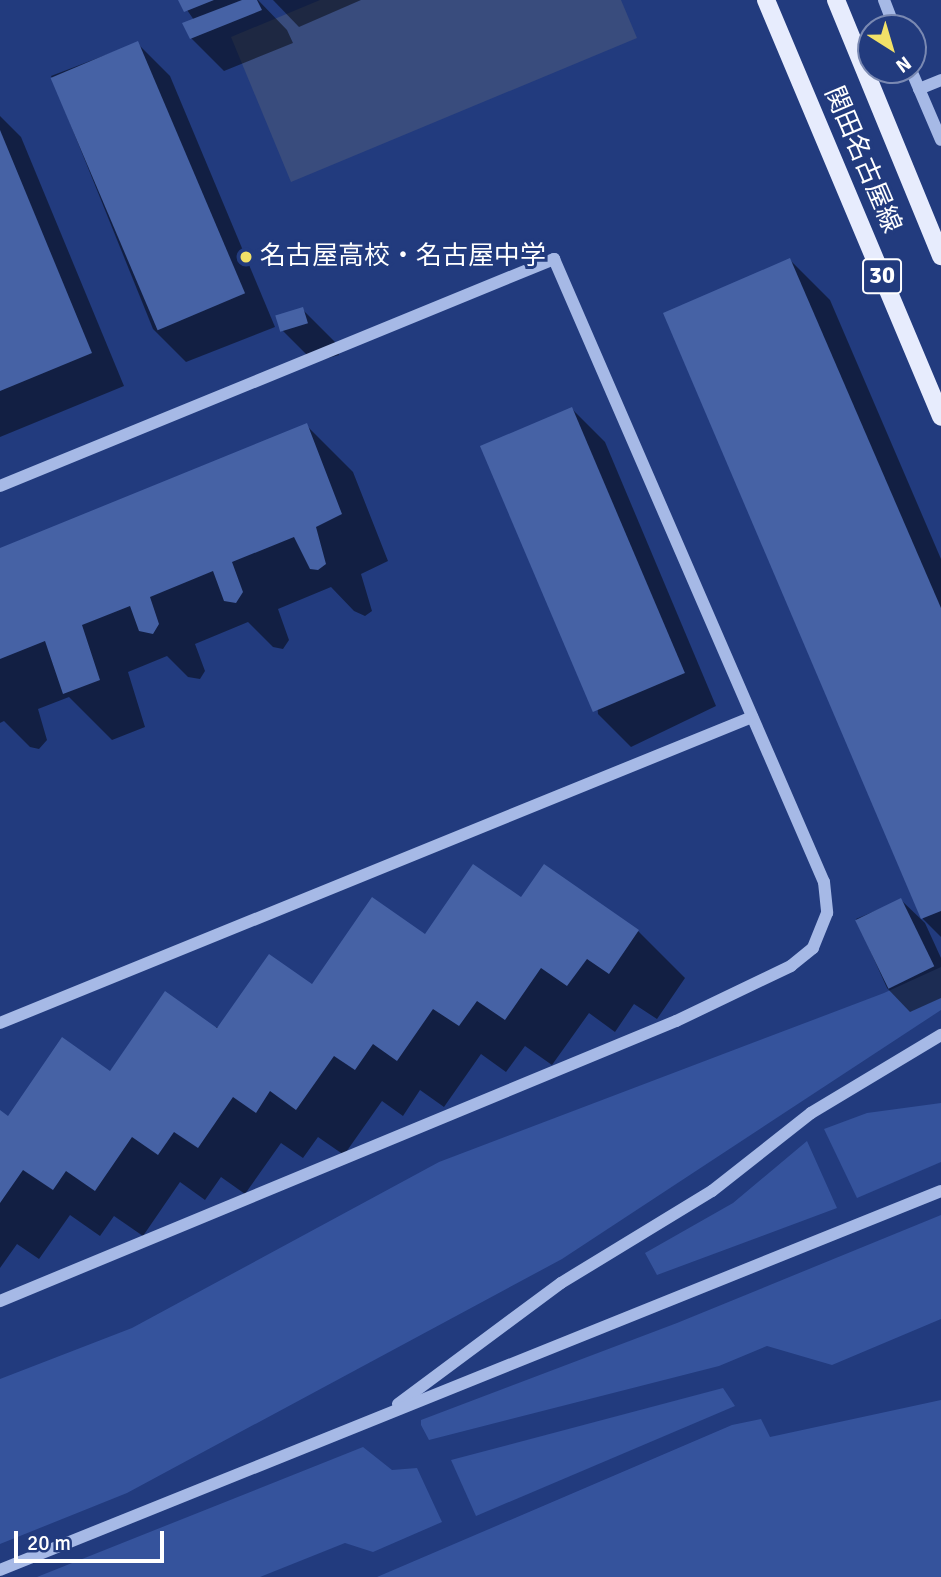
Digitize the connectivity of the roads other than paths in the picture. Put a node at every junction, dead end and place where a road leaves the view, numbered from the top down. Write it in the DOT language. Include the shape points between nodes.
graph roads {
  1 [pos="766,0"];
  2 [pos="836,0"];
  3 [pos="941,80"];
  4 [pos="917,84"];
  5 [pos="919,89"];
  6 [pos="941,140"];
  7 [pos="941,256"];
  8 [pos="941,417"];
  9 [pos="0,486"];
  10 [pos="752,717"];
  11 [pos="0,1023"];
  12 [pos="941,1035"];
  13 [pos="941,1191"];
  14 [pos="0,1301"];
  15 [pos="384,1414"];
  16 [pos="0,1570"];
  1 -- 8 [label="main road, 関田名古屋線 / 30"];
  2 -- 7 [label="main road, 関田名古屋線 / 30"];
  3 -- 5 [label="street"];
  4 -- 5 [label="street"];
  5 -- 6 [label="street"];
  9 -- 10 [label="street" via="554,259"];
  10 -- 11 [label="street"];
  10 -- 14 [label="street" via="824,882 827,914 813,948 791,966 676,1021"];
  12 -- 15 [label="street" via="811,1113 712,1191 561,1283"];
  13 -- 15 [label="street"];
  15 -- 16 [label="street"];
}
